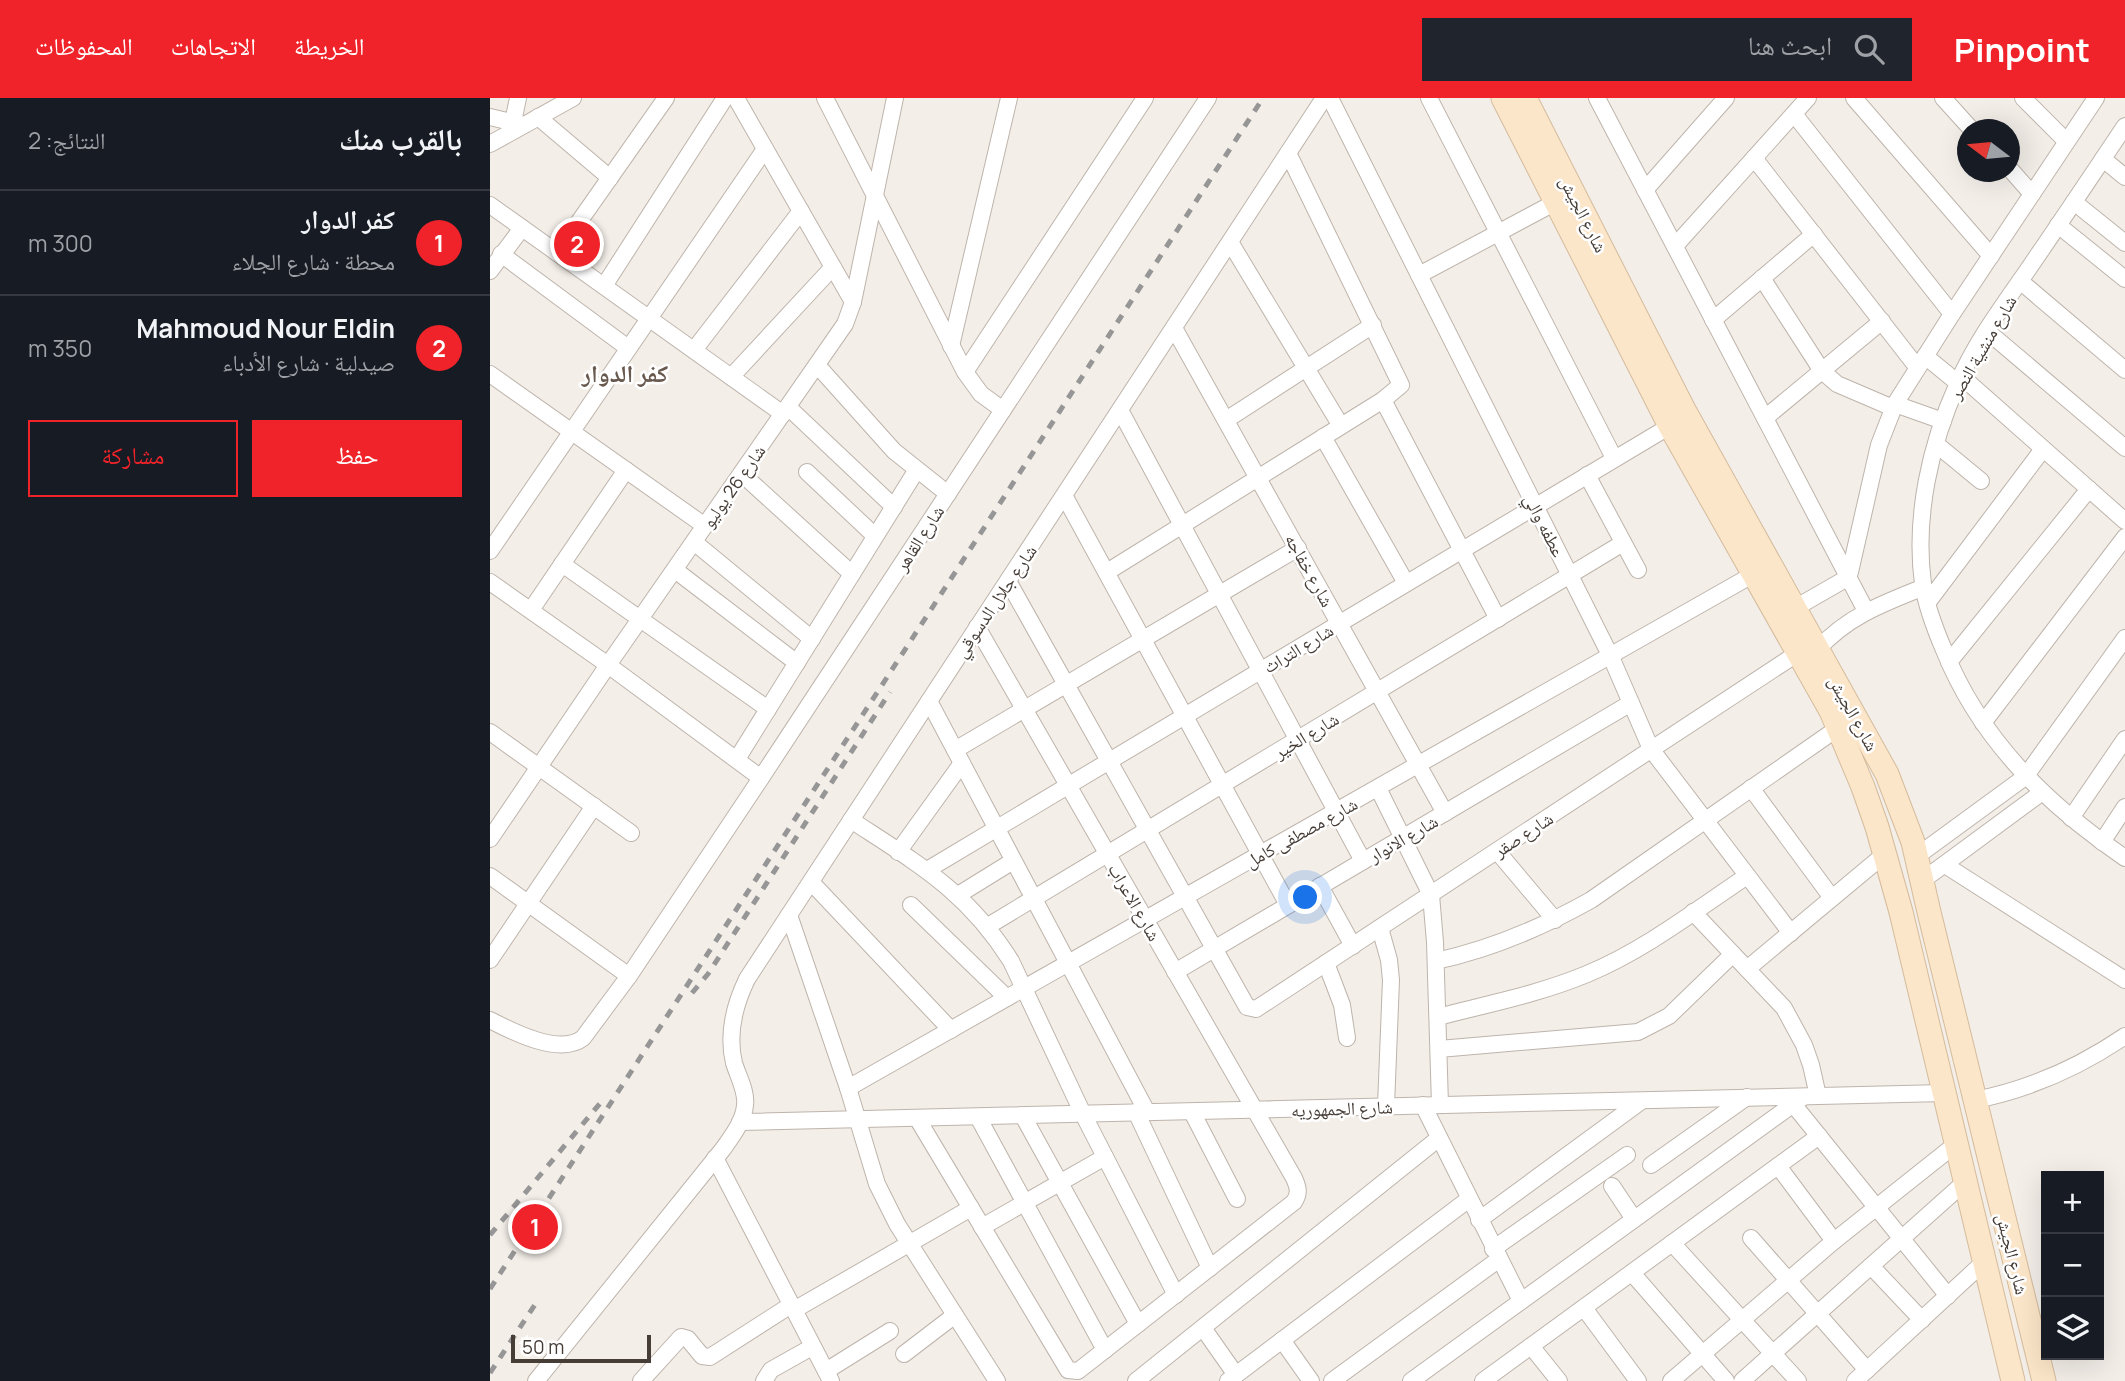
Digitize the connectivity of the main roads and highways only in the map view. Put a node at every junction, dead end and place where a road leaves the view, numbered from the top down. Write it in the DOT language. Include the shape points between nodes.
graph roads {
  1 [pos="1503,98"];
  2 [pos="1525,98"];
  3 [pos="1787,613"];
  4 [pos="1808,651"];
  5 [pos="2013,1381"];
  6 [pos="2044,1381"];
  1 -- 3 [label="main road, شارع الجيش" via="1670,426 1754,575"];
  2 -- 3 [label="main road, شارع الجيش"];
  3 -- 4 [label="main road, شارع الجيش"];
  4 -- 5 [label="main road, شارع الجيش" via="1885,854"];
  4 -- 6 [label="main road, شارع الجيش" via="1887,774 1917,856"];
}
